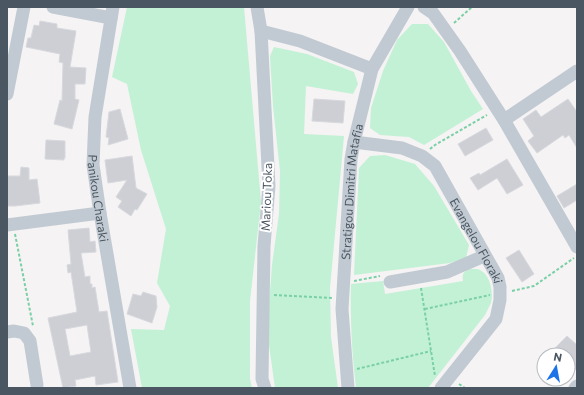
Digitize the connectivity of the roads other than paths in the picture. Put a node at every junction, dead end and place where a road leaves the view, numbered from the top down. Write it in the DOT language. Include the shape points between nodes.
graph roads {
  1 [pos="24,7"];
  2 [pos="54,7"];
  3 [pos="257,7"];
  4 [pos="408,7"];
  5 [pos="424,7"];
  6 [pos="112,12"];
  7 [pos="261,31"];
  8 [pos="372,69"];
  9 [pos="576,73"];
  10 [pos="7,94"];
  11 [pos="500,114"];
  12 [pos="354,142"];
  13 [pos="100,213"];
  14 [pos="10,225"];
  15 [pos="577,247"];
  16 [pos="484,256"];
  17 [pos="390,282"];
  18 [pos="7,332"];
  19 [pos="37,384"];
  20 [pos="438,384"];
  21 [pos="130,388"];
  22 [pos="264,388"];
  23 [pos="348,388"];
  1 -- 10 [label="street"];
  2 -- 6 [label="street"];
  3 -- 7 [label="street, Mariou Toka"];
  4 -- 8 [label="street, Stratigou Dimitri Matafia"];
  5 -- 11 [label="street" via="433,13 446,31"];
  6 -- 13 [label="street, Panikou Charaki" via="95,117 93,165"];
  7 -- 8 [label="street" via="300,41"];
  7 -- 22 [label="street, Mariou Toka" via="269,186 264,246"];
  8 -- 12 [label="street, Stratigou Dimitri Matafia"];
  9 -- 11 [label="street"];
  11 -- 15 [label="street"];
  12 -- 16 [label="street, Evangelou Floraki" via="402,148 422,156 435,166"];
  12 -- 23 [label="street, Stratigou Dimitri Matafia" via="342,298"];
  13 -- 14 [label="street"];
  13 -- 21 [label="street, Panikou Charaki"];
  16 -- 17 [label="street" via="447,272"];
  16 -- 20 [label="street, Evangelou Floraki" via="498,278 500,287 496,319"];
  18 -- 19 [label="street" via="24,333 30,341"];
}
